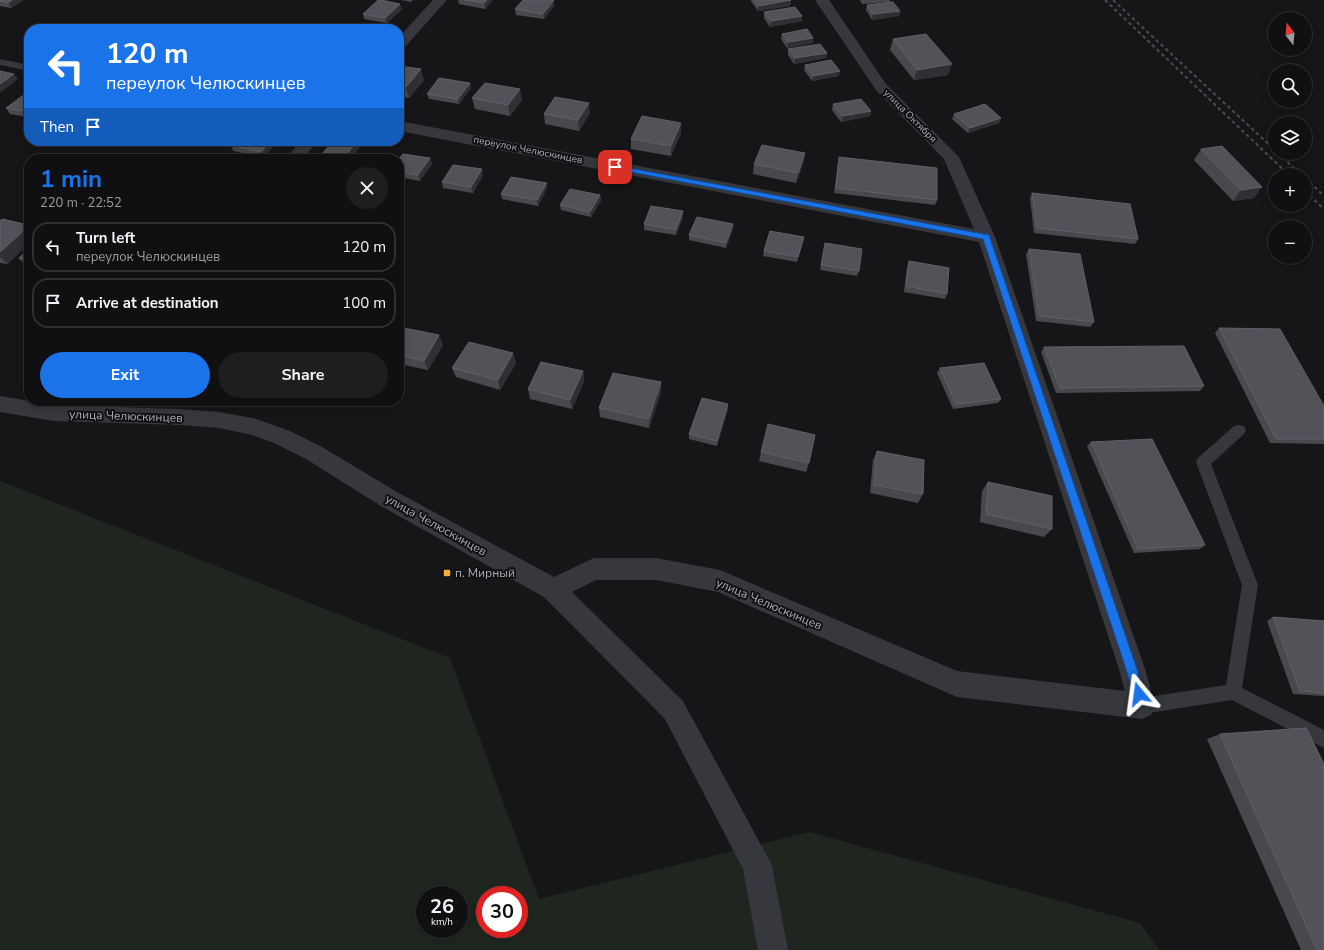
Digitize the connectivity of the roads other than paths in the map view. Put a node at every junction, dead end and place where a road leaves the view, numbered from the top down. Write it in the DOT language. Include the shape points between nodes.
graph roads {
  1 [pos="440,0"];
  2 [pos="822,0"];
  3 [pos="404,40"];
  4 [pos="0,62"];
  5 [pos="24,67"];
  6 [pos="404,127"];
  7 [pos="305,146"];
  8 [pos="298,154"];
  9 [pos="986,237"];
  10 [pos="0,404"];
  11 [pos="24,405"];
  12 [pos="40,406"];
  13 [pos="60,407"];
  14 [pos="1239,430"];
  15 [pos="553,589"];
  16 [pos="1233,692"];
  17 [pos="1142,706"];
  18 [pos="1324,739"];
  19 [pos="773,950"];
  1 -- 3 [label="street"];
  2 -- 9 [label="street, улица Октября" via="881,87 951,157"];
  4 -- 5 [label="lane"];
  6 -- 9 [label="street, переулок Челюскинцев"];
  7 -- 8 [label="street"];
  9 -- 17 [label="street, улица Октября" via="1132,669"];
  10 -- 11 [label="street, улица Челюскинцев"];
  12 -- 13 [label="street, улица Челюскинцев"];
  13 -- 15 [label="street, улица Челюскинцев" via="219,420 253,427 282,437"];
  14 -- 16 [label="lane" via="1203,462 1250,585"];
  15 -- 17 [label="street, улица Челюскинцев" via="594,569 656,569 720,581 957,684"];
  15 -- 19 [label="street" via="674,710 757,866"];
  16 -- 17 [label="lane"];
  16 -- 18 [label="lane"];
}
